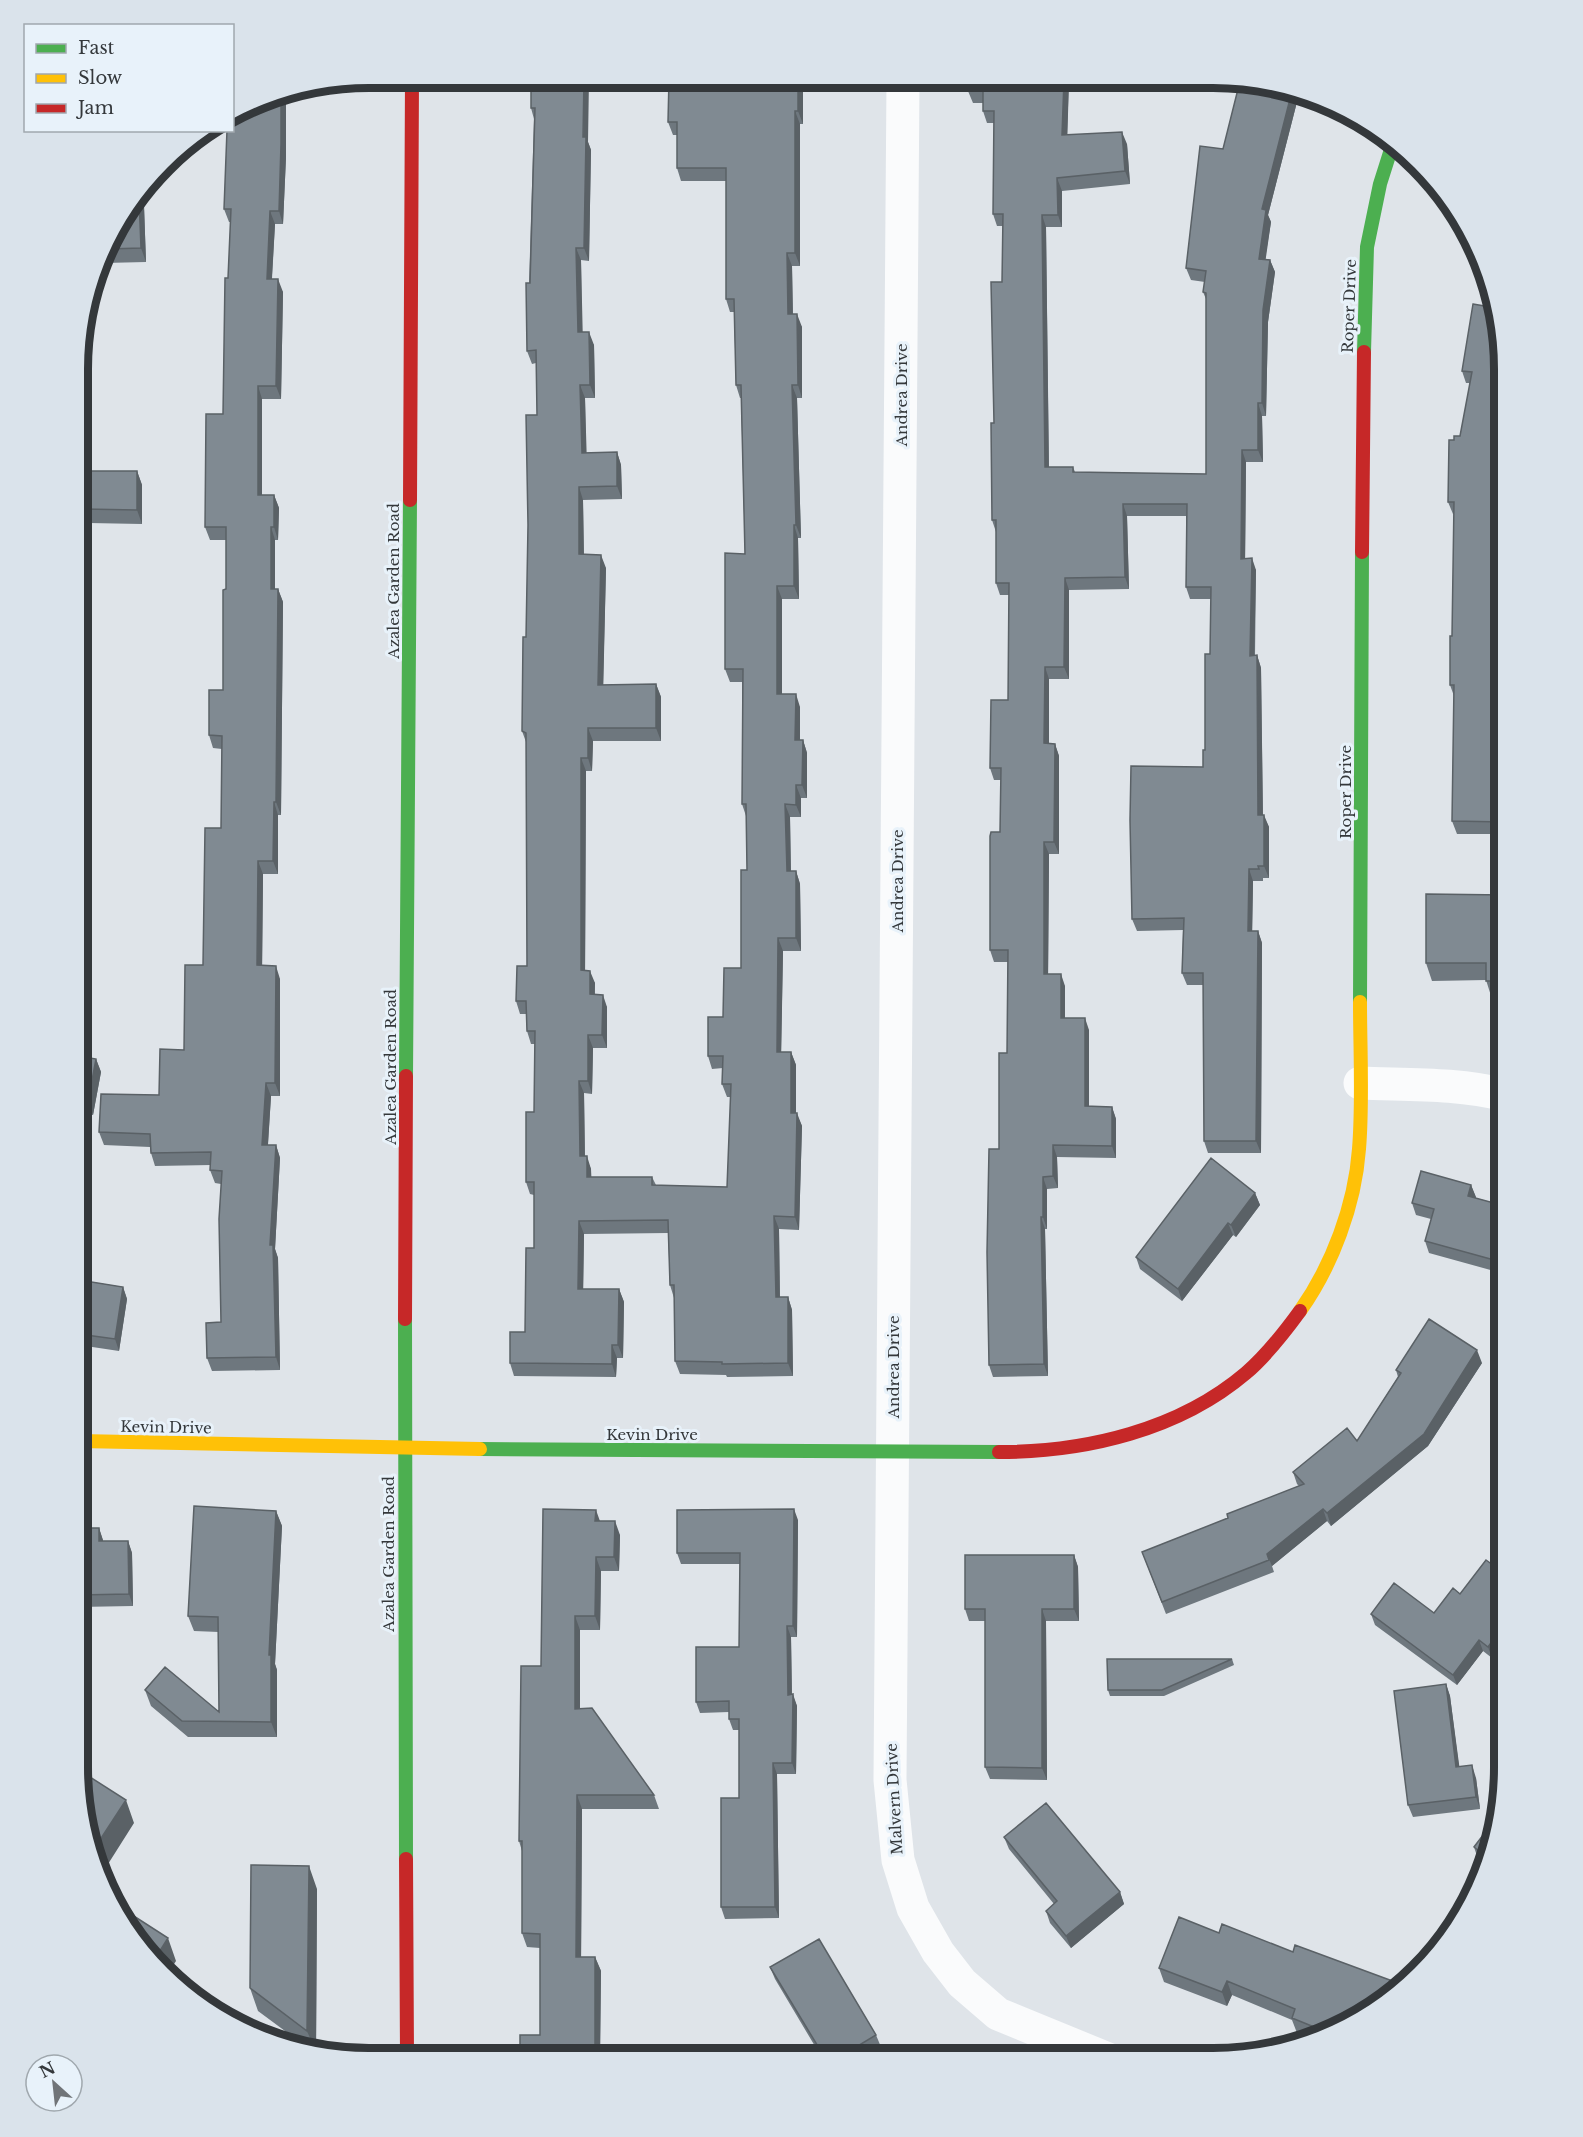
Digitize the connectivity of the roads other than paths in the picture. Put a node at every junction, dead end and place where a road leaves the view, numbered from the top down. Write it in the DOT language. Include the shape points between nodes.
graph roads {
  1 [pos="412,88"];
  2 [pos="903,88"];
  3 [pos="1391,152"];
  4 [pos="1360,1083"];
  5 [pos="1494,1092"];
  6 [pos="1214,1396"];
  7 [pos="88,1441"];
  8 [pos="404,1449"];
  9 [pos="892,1452"];
  10 [pos="891,1683"];
  11 [pos="408,2048"];
  12 [pos="1081,2048"];
  1 -- 8 [label="street, Azalea Garden Road"];
  2 -- 9 [label="street, Andrea Drive"];
  3 -- 4 [label="street, Roper Drive" via="1367,247 1363,358"];
  4 -- 5 [label="street"];
  4 -- 6 [label="street, Roper Drive" via="1359,1150 1351,1197 1337,1241 1312,1294 1278,1341 1246,1373"];
  6 -- 9 [label="street, Kevin Drive" via="1155,1427 1091,1443 1027,1452"];
  7 -- 8 [label="street, Kevin Drive"];
  8 -- 9 [label="street, Kevin Drive"];
  8 -- 11 [label="street, Azalea Garden Road"];
  9 -- 10 [label="street, Andrea Drive"];
  10 -- 12 [label="street, Malvern Drive" via="890,1780 898,1860 914,1908 938,1952 962,1983 998,2014"];
}
